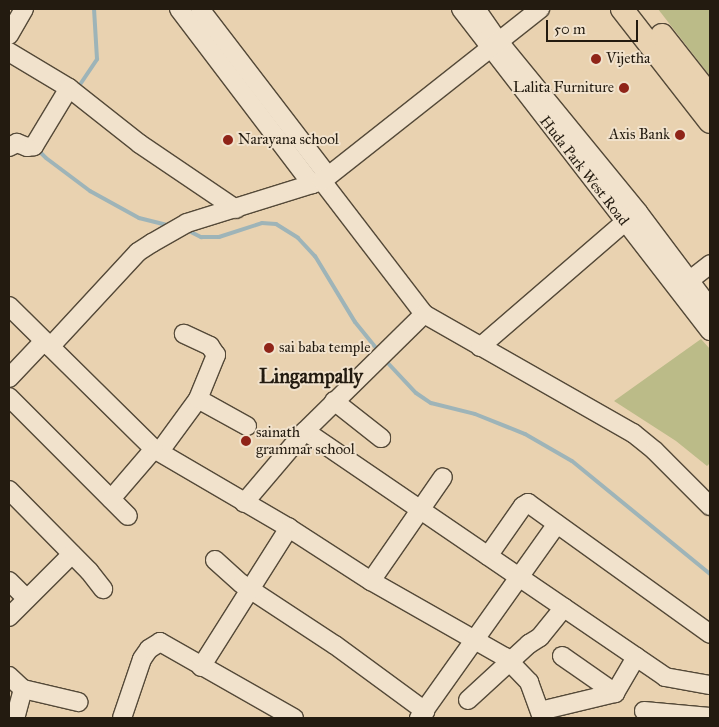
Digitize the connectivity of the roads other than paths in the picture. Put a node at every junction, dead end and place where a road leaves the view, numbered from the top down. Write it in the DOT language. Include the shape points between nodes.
graph roads {
  1 [pos="24,9"];
  2 [pos="179,9"];
  3 [pos="200,9"];
  4 [pos="460,9"];
  5 [pos="476,9"];
  6 [pos="540,9"];
  7 [pos="622,9"];
  8 [pos="641,9"];
  9 [pos="9,35"];
  10 [pos="495,45"];
  11 [pos="9,52"];
  12 [pos="73,92"];
  13 [pos="710,96"];
  14 [pos="710,122"];
  15 [pos="9,147"];
  16 [pos="321,180"];
  17 [pos="236,209"];
  18 [pos="631,217"];
  19 [pos="710,264"];
  20 [pos="684,285"];
  21 [pos="9,306"];
  22 [pos="710,308"];
  23 [pos="424,314"];
  24 [pos="710,331"];
  25 [pos="184,334"];
  26 [pos="47,344"];
  27 [pos="480,347"];
  28 [pos="9,378"];
  29 [pos="9,397"];
  30 [pos="198,399"];
  31 [pos="334,401"];
  32 [pos="247,426"];
  33 [pos="305,431"];
  34 [pos="380,438"];
  35 [pos="157,450"];
  36 [pos="443,478"];
  37 [pos="9,490"];
  38 [pos="111,499"];
  39 [pos="244,503"];
  40 [pos="710,506"];
  41 [pos="420,510"];
  42 [pos="128,516"];
  43 [pos="557,524"];
  44 [pos="289,528"];
  45 [pos="72,554"];
  46 [pos="488,556"];
  47 [pos="215,560"];
  48 [pos="518,576"];
  49 [pos="371,580"];
  50 [pos="9,581"];
  51 [pos="250,588"];
  52 [pos="103,589"];
  53 [pos="27,599"];
  54 [pos="564,607"];
  55 [pos="9,617"];
  56 [pos="710,634"];
  57 [pos="474,639"];
  58 [pos="562,656"];
  59 [pos="636,657"];
  60 [pos="510,663"];
  61 [pos="201,666"];
  62 [pos="9,676"];
  63 [pos="710,685"];
  64 [pos="23,689"];
  65 [pos="615,693"];
  66 [pos="468,700"];
  67 [pos="78,702"];
  68 [pos="644,711"];
  69 [pos="422,715"];
  70 [pos="541,715"];
  71 [pos="710,717"];
  72 [pos="15,718"];
  73 [pos="122,718"];
  74 [pos="294,718"];
  1 -- 9 [label="street"];
  2 -- 16 [label="street"];
  3 -- 16 [label="street"];
  4 -- 10 [label="street, Huda Park West Road"];
  5 -- 10 [label="street, Huda Park West Road"];
  6 -- 10 [label="street"];
  7 -- 14 [label="main road"];
  8 -- 13 [label="main road"];
  10 -- 16 [label="street"];
  10 -- 18 [label="street, Huda Park West Road"];
  11 -- 12 [label="street"];
  12 -- 15 [label="street" via="38,141 29,147 17,143"];
  12 -- 17 [label="street" via="140,144"];
  16 -- 17 [label="street"];
  16 -- 23 [label="street"];
  17 -- 26 [label="street" via="179,227 138,252"];
  18 -- 20 [label="street, Huda Park West Road"];
  18 -- 27 [label="street"];
  19 -- 20 [label="street"];
  20 -- 22 [label="street, Huda Park West Road"];
  20 -- 24 [label="street, Huda Park West Road"];
  21 -- 26 [label="street"];
  23 -- 27 [label="street"];
  23 -- 31 [label="street"];
  25 -- 30 [label="street" via="210,346 216,355"];
  26 -- 28 [label="street"];
  26 -- 35 [label="street"];
  27 -- 40 [label="street" via="633,433"];
  29 -- 38 [label="street"];
  30 -- 32 [label="street"];
  30 -- 35 [label="street"];
  31 -- 33 [label="street"];
  31 -- 34 [label="street"];
  33 -- 39 [label="street"];
  33 -- 41 [label="street"];
  35 -- 38 [label="street"];
  35 -- 39 [label="street"];
  36 -- 41 [label="street"];
  37 -- 45 [label="street"];
  38 -- 42 [label="street"];
  39 -- 44 [label="street"];
  41 -- 46 [label="street"];
  41 -- 49 [label="street"];
  43 -- 46 [label="street" via="526,503"];
  43 -- 48 [label="street"];
  43 -- 56 [label="street"];
  44 -- 49 [label="street"];
  44 -- 51 [label="street"];
  45 -- 52 [label="street"];
  45 -- 53 [label="street"];
  46 -- 48 [label="street"];
  47 -- 51 [label="street" via="228,574"];
  48 -- 54 [label="street"];
  48 -- 57 [label="street"];
  49 -- 57 [label="street"];
  50 -- 53 [label="street"];
  51 -- 61 [label="street"];
  51 -- 69 [label="street" via="335,644"];
  53 -- 55 [label="street"];
  54 -- 59 [label="street"];
  54 -- 60 [label="street" via="540,637"];
  57 -- 60 [label="street"];
  57 -- 69 [label="street"];
  58 -- 65 [label="street"];
  59 -- 63 [label="street" via="665,677"];
  59 -- 65 [label="street"];
  60 -- 66 [label="street"];
  60 -- 70 [label="street" via="529,682"];
  61 -- 73 [label="street" via="160,642 154,644 142,658"];
  61 -- 74 [label="street"];
  62 -- 64 [label="street"];
  64 -- 67 [label="street"];
  64 -- 72 [label="street"];
  65 -- 70 [label="street"];
  68 -- 71 [label="street"];
}
